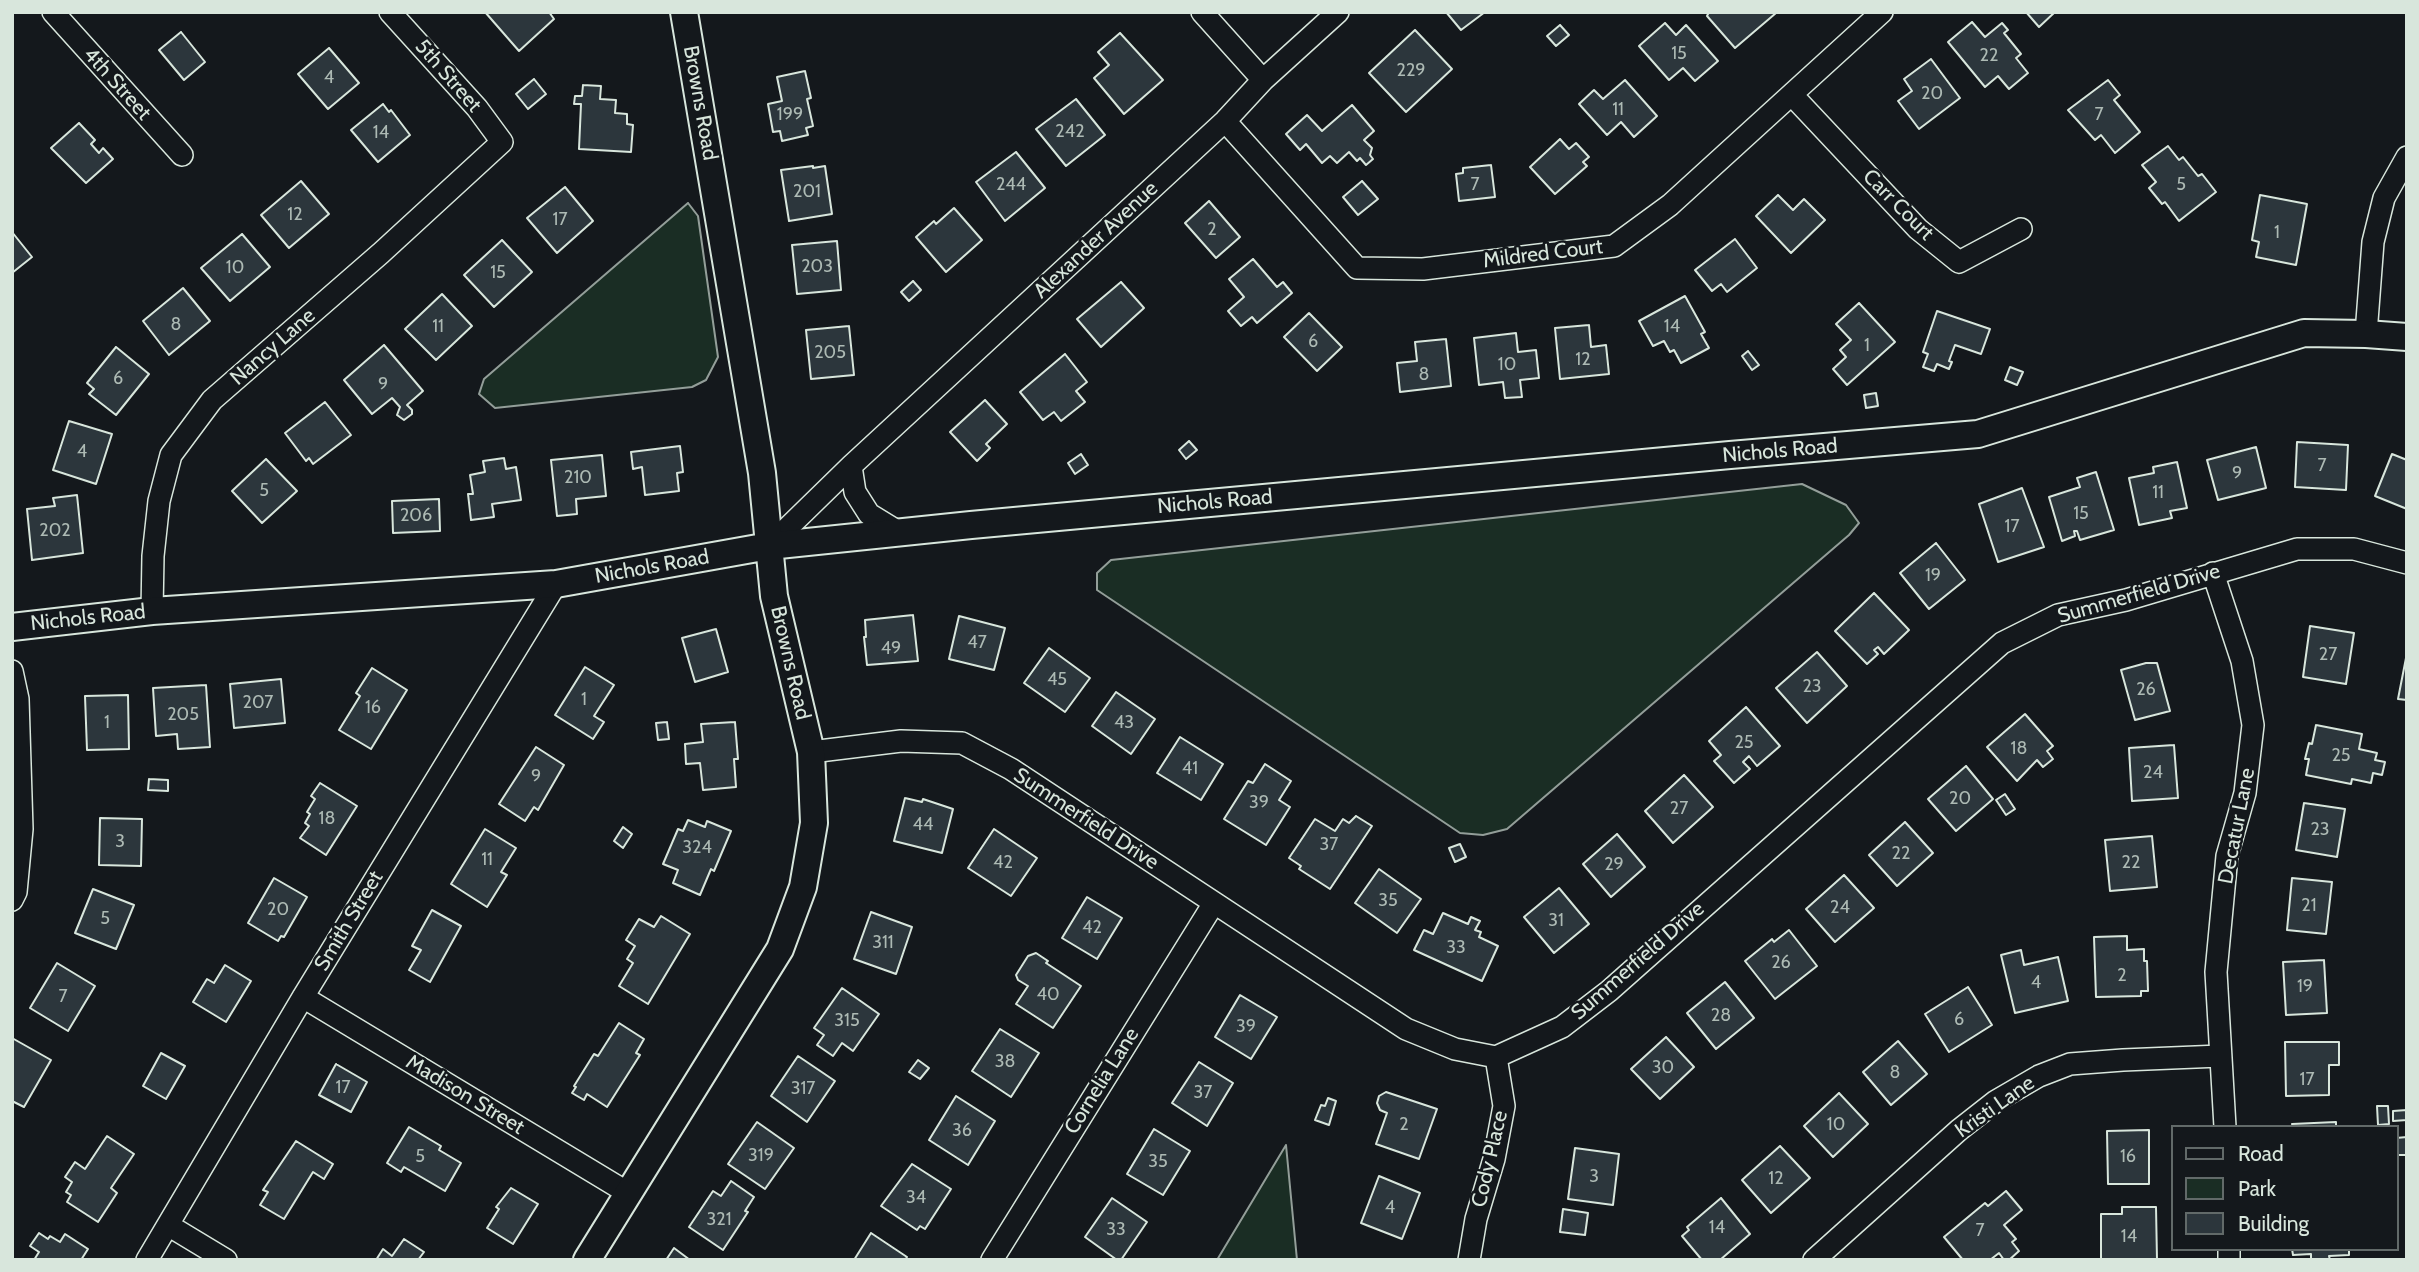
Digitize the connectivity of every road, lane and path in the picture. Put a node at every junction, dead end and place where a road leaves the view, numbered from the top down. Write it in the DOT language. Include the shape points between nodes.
graph roads {
  1 [pos="53,12"];
  2 [pos="390,12"];
  3 [pos="684,12"];
  4 [pos="1202,12"];
  5 [pos="1338,12"];
  6 [pos="1882,12"];
  7 [pos="1263,80"];
  8 [pos="1792,95"];
  9 [pos="1225,121"];
  10 [pos="502,142"];
  11 [pos="182,155"];
  12 [pos="2407,157"];
  13 [pos="2021,229"];
  14 [pos="2366,334"];
  15 [pos="2407,337"];
  16 [pos="851,466"];
  17 [pos="900,533"];
  18 [pos="769,546"];
  19 [pos="2407,563"];
  20 [pos="2213,573"];
  21 [pos="555,584"];
  22 [pos="152,611"];
  23 [pos="12,627"];
  24 [pos="12,671"];
  25 [pos="811,752"];
  26 [pos="12,900"];
  27 [pos="1213,903"];
  28 [pos="303,997"];
  29 [pos="2220,1056"];
  30 [pos="1496,1057"];
  31 [pos="2225,1125"];
  32 [pos="628,1193"];
  33 [pos="168,1224"];
  34 [pos="147,1260"];
  35 [pos="226,1260"];
  36 [pos="587,1260"];
  37 [pos="992,1260"];
  38 [pos="1469,1260"];
  39 [pos="1814,1260"];
  1 -- 11 [label="street, 4th Street"];
  2 -- 10 [label="street, 5th Street"];
  3 -- 18 [label="street, Browns Road" via="762,473"];
  4 -- 7 [label="street"];
  5 -- 7 [label="street, Alexander Avenue"];
  6 -- 8 [label="street, Mildred Court"];
  7 -- 9 [label="street, Alexander Avenue"];
  8 -- 9 [label="street, Mildred Court" via="1670,205 1614,246 1423,269 1357,268"];
  8 -- 13 [label="street, Carr Court" via="1918,229 1959,262"];
  9 -- 16 [label="street, Alexander Avenue"];
  10 -- 22 [label="street, Nancy Lane" via="212,400 171,455 159,501"];
  12 -- 14 [label="street" via="2384,198 2373,242"];
  14 -- 15 [label="street, Nichols Road"];
  14 -- 17 [label="street, Nichols Road" via="2304,333 1978,434"];
  16 -- 17 [label="street" via="855,492 869,514"];
  16 -- 18 [label="street, Alexander Avenue"];
  17 -- 18 [label="street, Nichols Road"];
  18 -- 21 [label="street, Nichols Road"];
  18 -- 25 [label="street, Browns Road" via="774,596"];
  19 -- 20 [label="street, Summerfield Drive" via="2354,549 2297,549"];
  20 -- 29 [label="street, Decatur Lane" via="2242,661 2253,725 2245,793 2227,856 2216,972"];
  20 -- 30 [label="street, Summerfield Drive" via="2059,615 2002,643 1609,990 1562,1027"];
  21 -- 22 [label="street, Nichols Road"];
  21 -- 28 [label="street, Smith Street"];
  22 -- 23 [label="street, Nichols Road"];
  24 -- 26 [label="street" via="18,699 22,829"];
  25 -- 27 [label="street, Summerfield Drive" via="901,741 962,743 1011,769"];
  25 -- 32 [label="street, Browns Road" via="814,823 803,887 780,949"];
  27 -- 30 [label="street, Summerfield Drive" via="1406,1029 1455,1049"];
  27 -- 37 [label="street, Cornelia Lane"];
  28 -- 32 [label="street, Madison Street"];
  28 -- 33 [label="street, Smith Street"];
  29 -- 31 [label="street, Decatur Lane"];
  29 -- 39 [label="street, Kristi Lane" via="2070,1064 2039,1076 1959,1130"];
  30 -- 38 [label="street, Cody Place" via="1504,1106"];
  32 -- 36 [label="street, Browns Road"];
  33 -- 34 [label="street, Smith Street"];
  33 -- 35 [label="street"];
}
